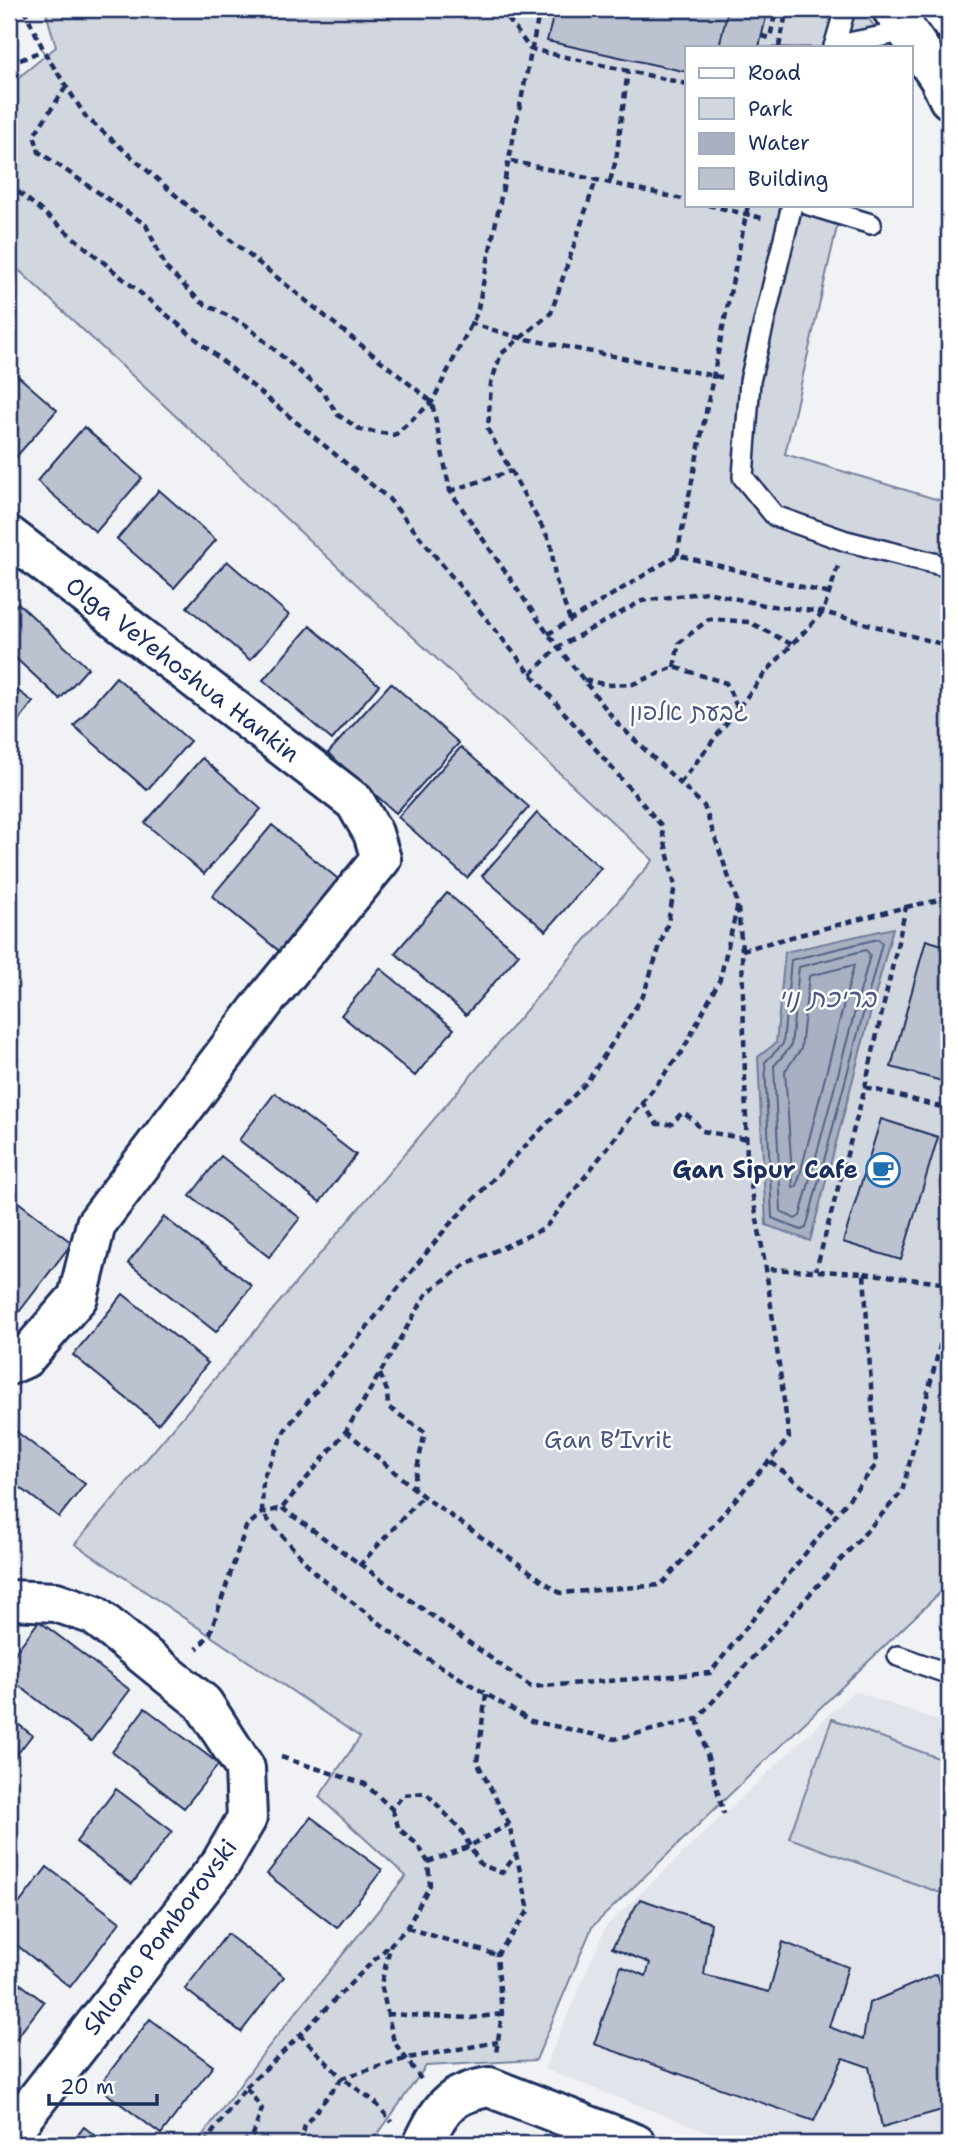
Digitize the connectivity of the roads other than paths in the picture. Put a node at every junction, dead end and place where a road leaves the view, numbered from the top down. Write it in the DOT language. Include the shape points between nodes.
graph roads {
  1 [pos="845,9"];
  2 [pos="941,9"];
  3 [pos="900,20"];
  4 [pos="949,20"];
  5 [pos="834,46"];
  6 [pos="836,46"];
  7 [pos="949,99"];
  8 [pos="812,206"];
  9 [pos="790,214"];
  10 [pos="871,224"];
  11 [pos="13,548"];
  12 [pos="949,567"];
  13 [pos="9,1364"];
  14 [pos="9,1600"];
  15 [pos="898,1656"];
  16 [pos="949,1674"];
  17 [pos="419,2127"];
  18 [pos="9,2135"];
  19 [pos="636,2144"];
  1 -- 5 [label="lane"];
  2 -- 4 [label="street"];
  3 -- 6 [label="lane"];
  3 -- 7 [label="street"];
  8 -- 10 [label="lane"];
  9 -- 12 [label="lane" via="750,381 743,477 775,516 846,541"];
  11 -- 13 [label="street, Olga VeYehoshua Hankin" via="355,803 373,833 381,859 268,997 96,1224 78,1297 25,1358"];
  14 -- 18 [label="street, Shlomo Pomborovski" via="56,1602 94,1615 203,1703 245,1768 247,1818 221,1863"];
  15 -- 16 [label="lane"];
  17 -- 19 [label="street" via="464,2091 489,2087"];
}
